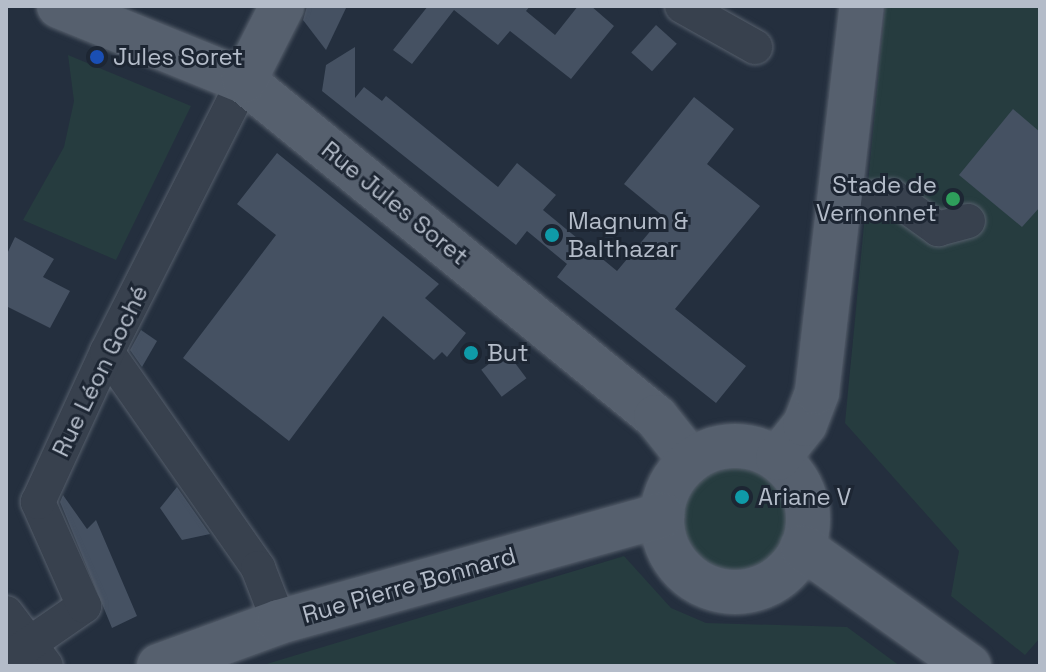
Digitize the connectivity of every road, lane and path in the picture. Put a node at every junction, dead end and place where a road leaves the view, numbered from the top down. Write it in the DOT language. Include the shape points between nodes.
graph roads {
  1 [pos="59,6"];
  2 [pos="282,6"];
  3 [pos="682,6"];
  4 [pos="862,6"];
  5 [pos="755,47"];
  6 [pos="244,81"];
  7 [pos="838,201"];
  8 [pos="968,221"];
  9 [pos="107,352"];
  10 [pos="778,458"];
  11 [pos="691,461"];
  12 [pos="662,515"];
  13 [pos="802,547"];
  14 [pos="6,613"];
  15 [pos="279,622"];
  16 [pos="28,657"];
  17 [pos="172,664"];
  18 [pos="969,666"];
  1 -- 6 [label="main road, Rue Jules Soret"];
  2 -- 6 [label="main road"];
  3 -- 5 [label="street"];
  4 -- 7 [label="main road"];
  6 -- 9 [label="street, Rue Léon Goché"];
  6 -- 11 [label="main road, Rue Jules Soret" via="656,417"];
  7 -- 8 [label="street" via="892,196 938,229"];
  7 -- 10 [label="main road" via="817,392 805,424"];
  9 -- 15 [label="street" via="258,568"];
  9 -- 16 [label="street, Rue Léon Goché" via="38,502 84,606"];
  10 -- 11 [label="main road" via="730,446"];
  10 -- 13 [label="main road" via="806,504"];
  11 -- 12 [label="main road" via="668,490"];
  12 -- 13 [label="main road" via="676,563 702,585 718,590 768,584 794,562"];
  12 -- 15 [label="main road, Rue Pierre Bonnard"];
  13 -- 18 [label="main road"];
  14 -- 16 [label="street"];
  15 -- 17 [label="main road, Rue Pierre Bonnard"];
}
